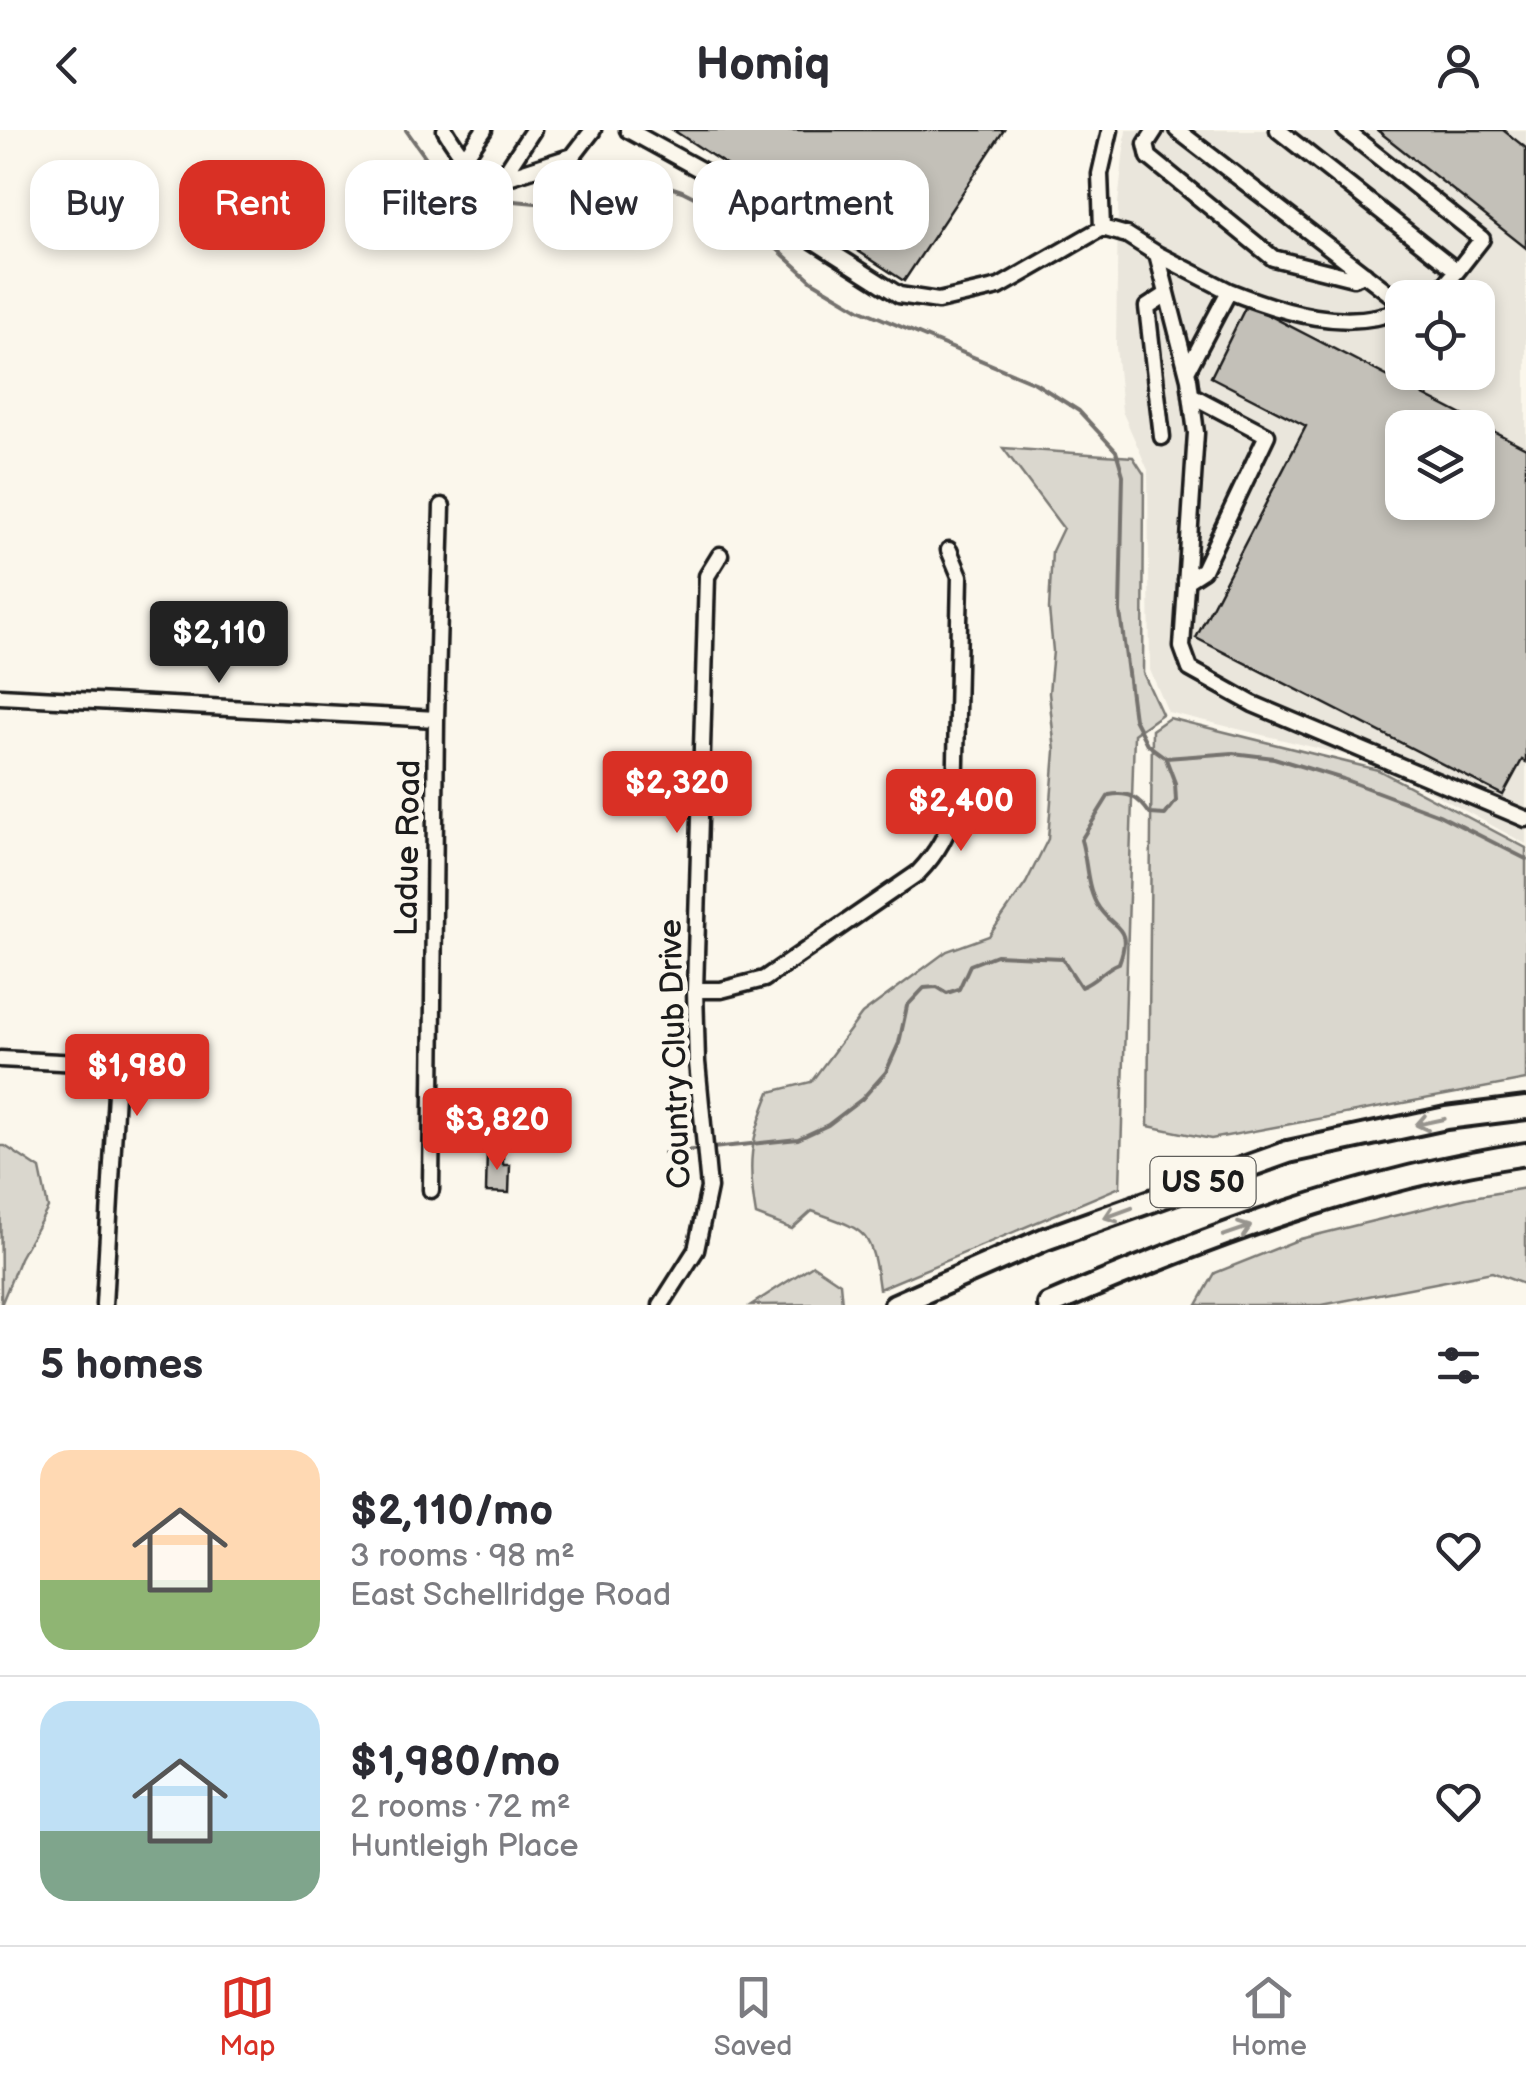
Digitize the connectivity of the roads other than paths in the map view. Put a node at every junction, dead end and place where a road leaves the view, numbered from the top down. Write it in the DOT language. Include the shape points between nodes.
graph roads {
  1 [pos="445,130"];
  2 [pos="484,130"];
  3 [pos="533,130"];
  4 [pos="594,130"];
  5 [pos="628,130"];
  6 [pos="1110,130"];
  7 [pos="1155,130"];
  8 [pos="1178,130"];
  9 [pos="1278,130"];
  10 [pos="1345,130"];
  11 [pos="463,160"];
  12 [pos="513,161"];
  13 [pos="513,175"];
  14 [pos="1102,228"];
  15 [pos="1157,254"];
  16 [pos="1457,271"];
  17 [pos="1364,274"];
  18 [pos="1449,280"];
  19 [pos="1229,291"];
  20 [pos="1385,292"];
  21 [pos="1167,294"];
  22 [pos="1385,316"];
  23 [pos="1187,371"];
  24 [pos="1191,395"];
  25 [pos="1162,436"];
  26 [pos="442,506"];
  27 [pos="948,550"];
  28 [pos="720,554"];
  29 [pos="1186,581"];
  30 [pos="0,696"];
  31 [pos="436,719"];
  32 [pos="1526,819"];
  33 [pos="695,990"];
  34 [pos="0,1059"];
  35 [pos="1526,1108"];
  36 [pos="1526,1154"];
  37 [pos="431,1190"];
  38 [pos="104,1305"];
  39 [pos="662,1305"];
  40 [pos="895,1305"];
  41 [pos="1048,1305"];
  1 -- 11 [label="street"];
  2 -- 11 [label="street"];
  3 -- 12 [label="street"];
  4 -- 13 [label="street" via="574,156"];
  5 -- 14 [label="street" via="710,174 898,295 938,301 999,287"];
  6 -- 14 [label="street" via="1100,174"];
  7 -- 17 [label="street" via="1146,144 1149,157 1273,258 1353,278"];
  8 -- 17 [label="street"];
  9 -- 16 [label="street"];
  10 -- 16 [label="street" via="1482,239"];
  14 -- 15 [label="street"];
  15 -- 19 [label="street"];
  15 -- 21 [label="street"];
  16 -- 18 [label="street"];
  17 -- 20 [label="street"];
  19 -- 22 [label="street" via="1288,313"];
  19 -- 23 [label="street"];
  21 -- 23 [label="street"];
  21 -- 25 [label="street" via="1147,308"];
  23 -- 24 [label="street"];
  24 -- 29 [label="street" via="1196,433"];
  24 -- 29 [label="street" via="1268,435 1203,570"];
  26 -- 31 [label="street, Ladue Road"];
  27 -- 33 [label="street" via="960,576 955,806 936,854 764,979"];
  28 -- 33 [label="street, Country Club Drive" via="707,576"];
  29 -- 32 [label="street" via="1182,647 1190,669 1253,704"];
  30 -- 31 [label="street"];
  31 -- 37 [label="street, Ladue Road"];
  33 -- 39 [label="street, Country Club Drive" via="709,1188 696,1250"];
  34 -- 38 [label="street" via="79,1063 98,1070 116,1093"];
  35 -- 40 [label="highway, US 50, one-way" via="1288,1152 1045,1239"];
  41 -- 36 [label="highway, US 50, one-way" via="1318,1204 1471,1161"];
}
